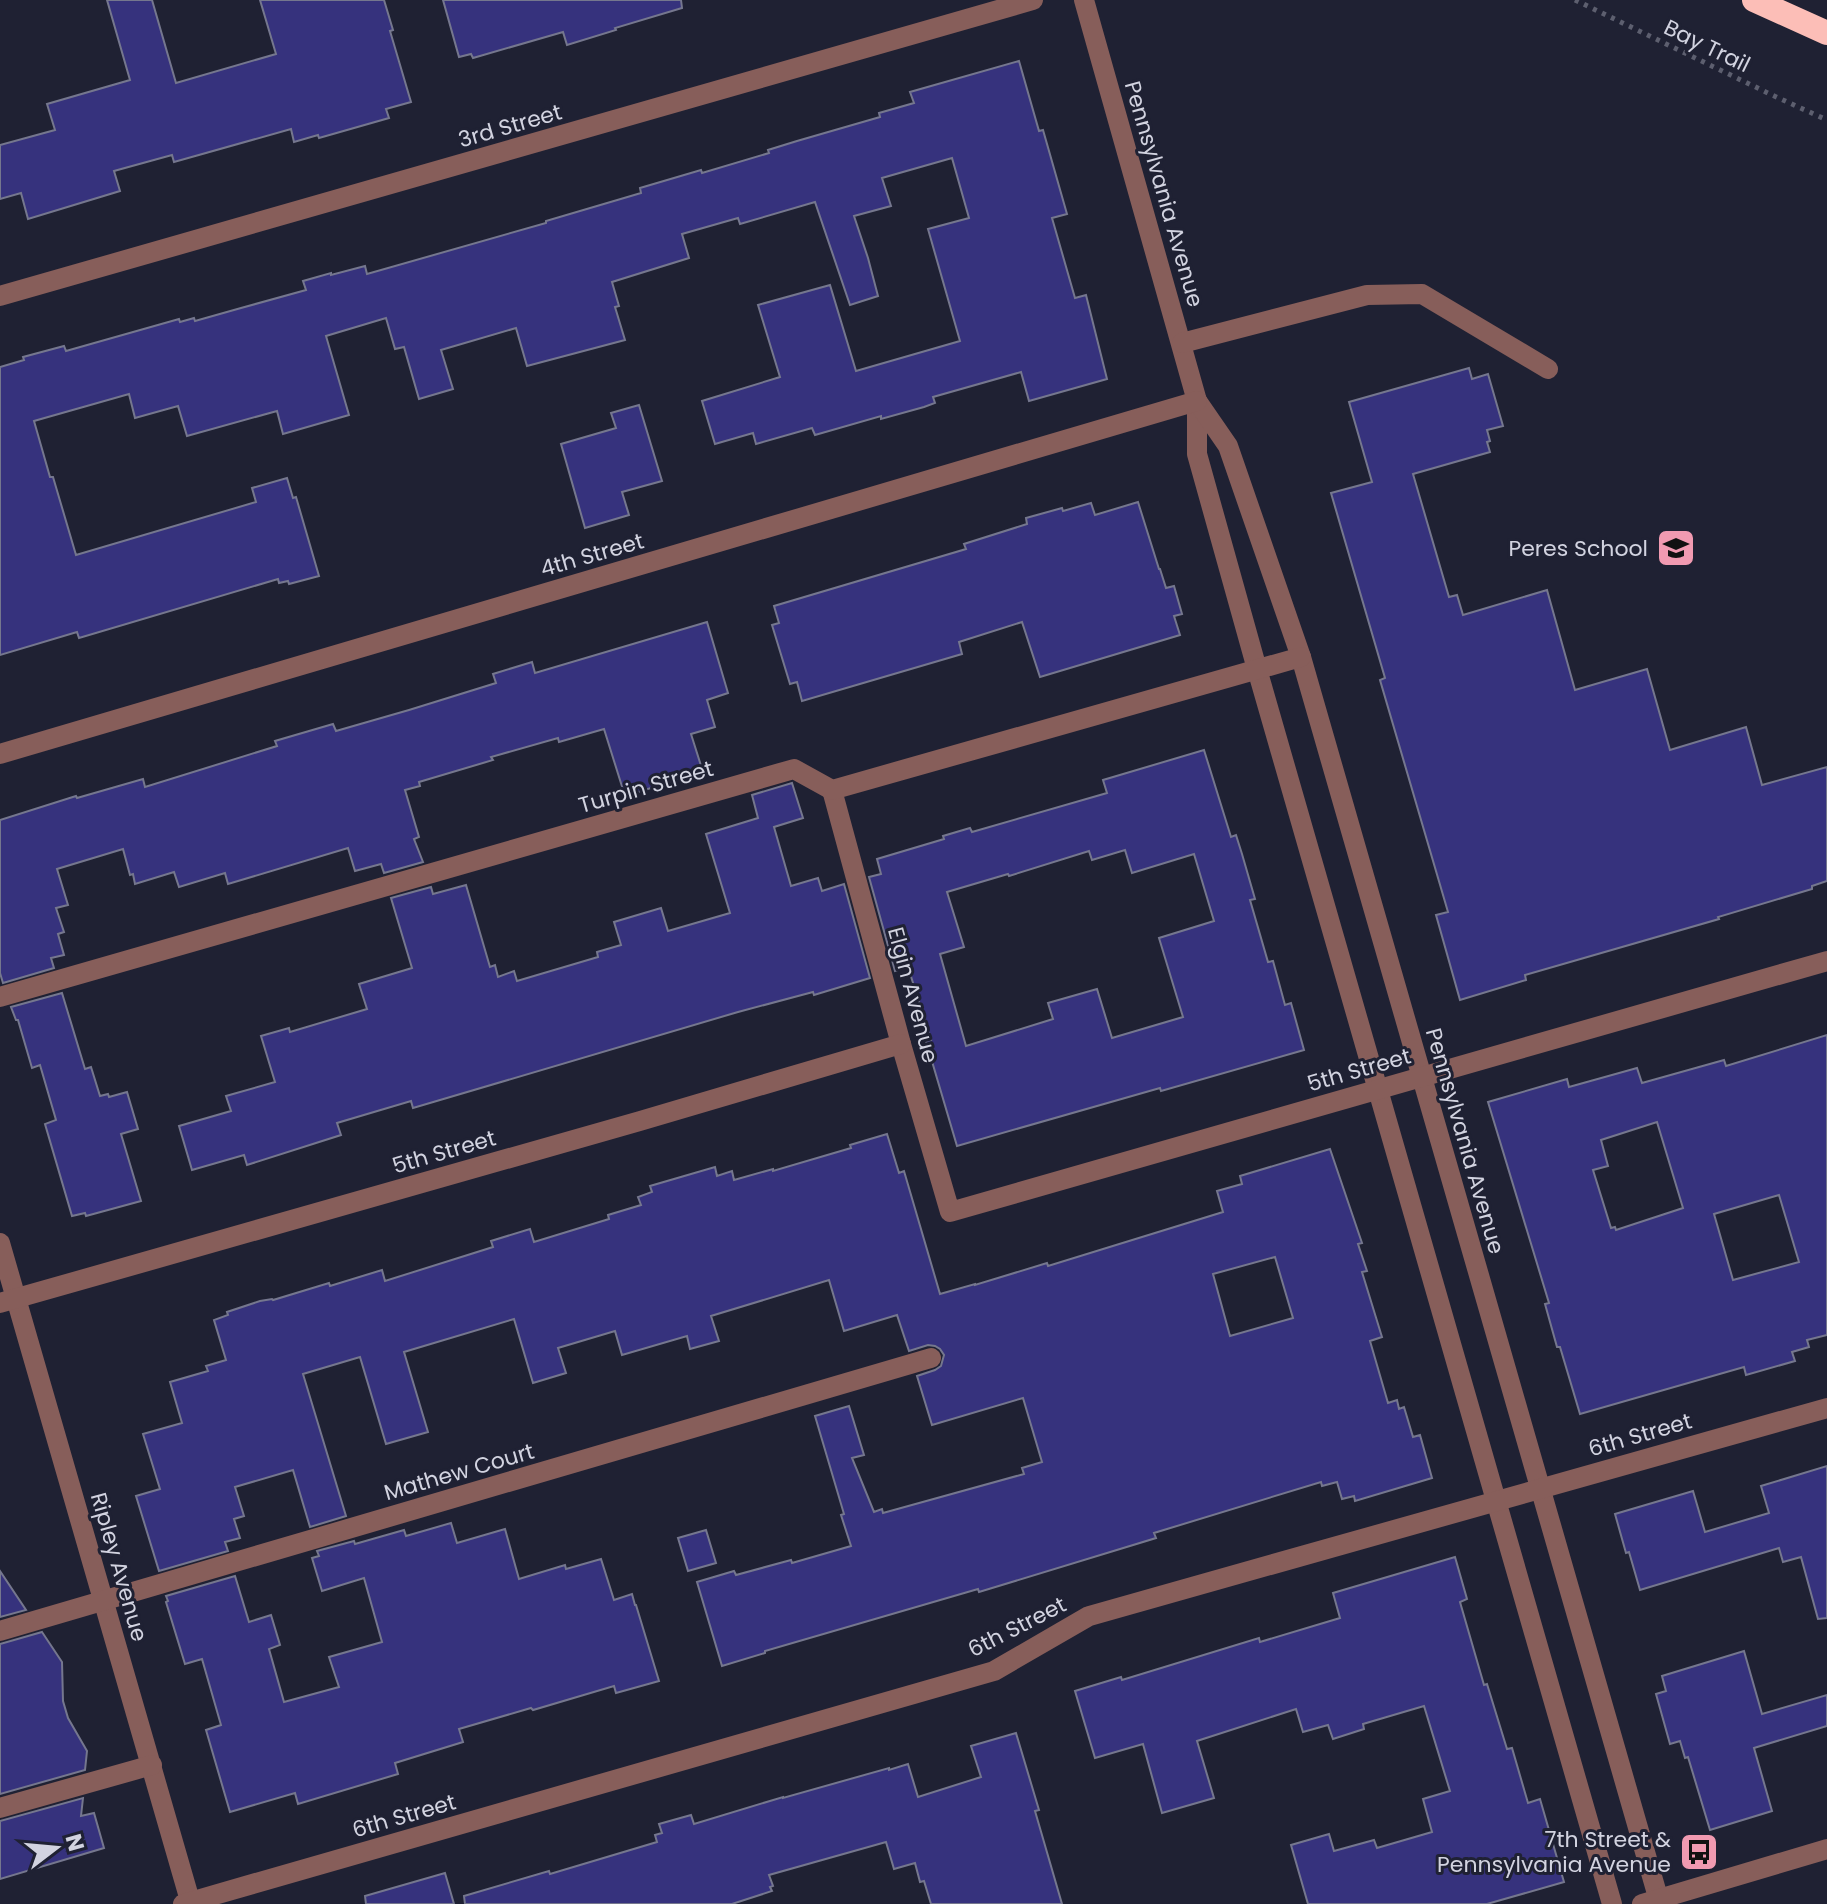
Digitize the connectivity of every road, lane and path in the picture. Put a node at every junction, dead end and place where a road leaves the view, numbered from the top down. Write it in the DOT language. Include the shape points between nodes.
graph roads {
  1 [pos="1033,0"];
  2 [pos="1084,0"];
  3 [pos="1575,0"];
  4 [pos="1754,0"];
  5 [pos="1827,33"];
  6 [pos="1827,120"];
  7 [pos="0,296"];
  8 [pos="1182,343"];
  9 [pos="1548,369"];
  10 [pos="1197,401"];
  11 [pos="1301,657"];
  12 [pos="1257,669"];
  13 [pos="0,754"];
  14 [pos="832,790"];
  15 [pos="1827,961"];
  16 [pos="0,997"];
  17 [pos="901,1044"];
  18 [pos="1422,1077"];
  19 [pos="1377,1090"];
  20 [pos="950,1212"];
  21 [pos="0,1243"];
  22 [pos="8,1301"];
  23 [pos="931,1358"];
  24 [pos="1827,1408"];
  25 [pos="1540,1488"];
  26 [pos="1496,1500"];
  27 [pos="105,1601"];
  28 [pos="0,1631"];
  29 [pos="152,1765"];
  30 [pos="0,1808"];
  31 [pos="1827,1849"];
  32 [pos="1654,1902"];
  33 [pos="189,1903"];
  34 [pos="1612,1904"];
  1 -- 7 [label="street, 3rd Street"];
  2 -- 8 [label="street, Pennsylvania Avenue"];
  3 -- 6 [label="path, Bay Trail"];
  4 -- 5 [label="highway"];
  8 -- 9 [label="street" via="1367,295 1422,294"];
  8 -- 10 [label="street, Pennsylvania Avenue"];
  10 -- 11 [label="street, Pennsylvania Avenue" via="1228,446"];
  10 -- 12 [label="street, Pennsylvania Avenue" via="1197,454"];
  10 -- 13 [label="street, 4th Street"];
  11 -- 12 [label="street"];
  11 -- 18 [label="street, Pennsylvania Avenue"];
  12 -- 14 [label="street"];
  12 -- 19 [label="street, Pennsylvania Avenue"];
  14 -- 16 [label="street, Turpin Street" via="794,769"];
  14 -- 17 [label="street, Elgin Avenue"];
  15 -- 18 [label="street, 5th Street"];
  17 -- 20 [label="street, Elgin Avenue"];
  17 -- 22 [label="street, 5th Street"];
  18 -- 19 [label="street, 5th Street"];
  18 -- 25 [label="street, Pennsylvania Avenue"];
  19 -- 20 [label="street, 5th Street"];
  19 -- 26 [label="street, Pennsylvania Avenue"];
  21 -- 22 [label="street, Ripley Avenue"];
  22 -- 27 [label="street, Ripley Avenue"];
  23 -- 27 [label="street, Mathew Court"];
  24 -- 25 [label="street, 6th Street"];
  25 -- 26 [label="street, 6th Street"];
  25 -- 32 [label="street, Pennsylvania Avenue"];
  26 -- 33 [label="street, 6th Street" via="1089,1616 994,1671"];
  26 -- 34 [label="street, Pennsylvania Avenue"];
  27 -- 28 [label="street, Mathew Court"];
  27 -- 29 [label="street, Ripley Avenue"];
  29 -- 30 [label="street"];
  29 -- 33 [label="street, Ripley Avenue"];
  31 -- 32 [label="street"];
}
